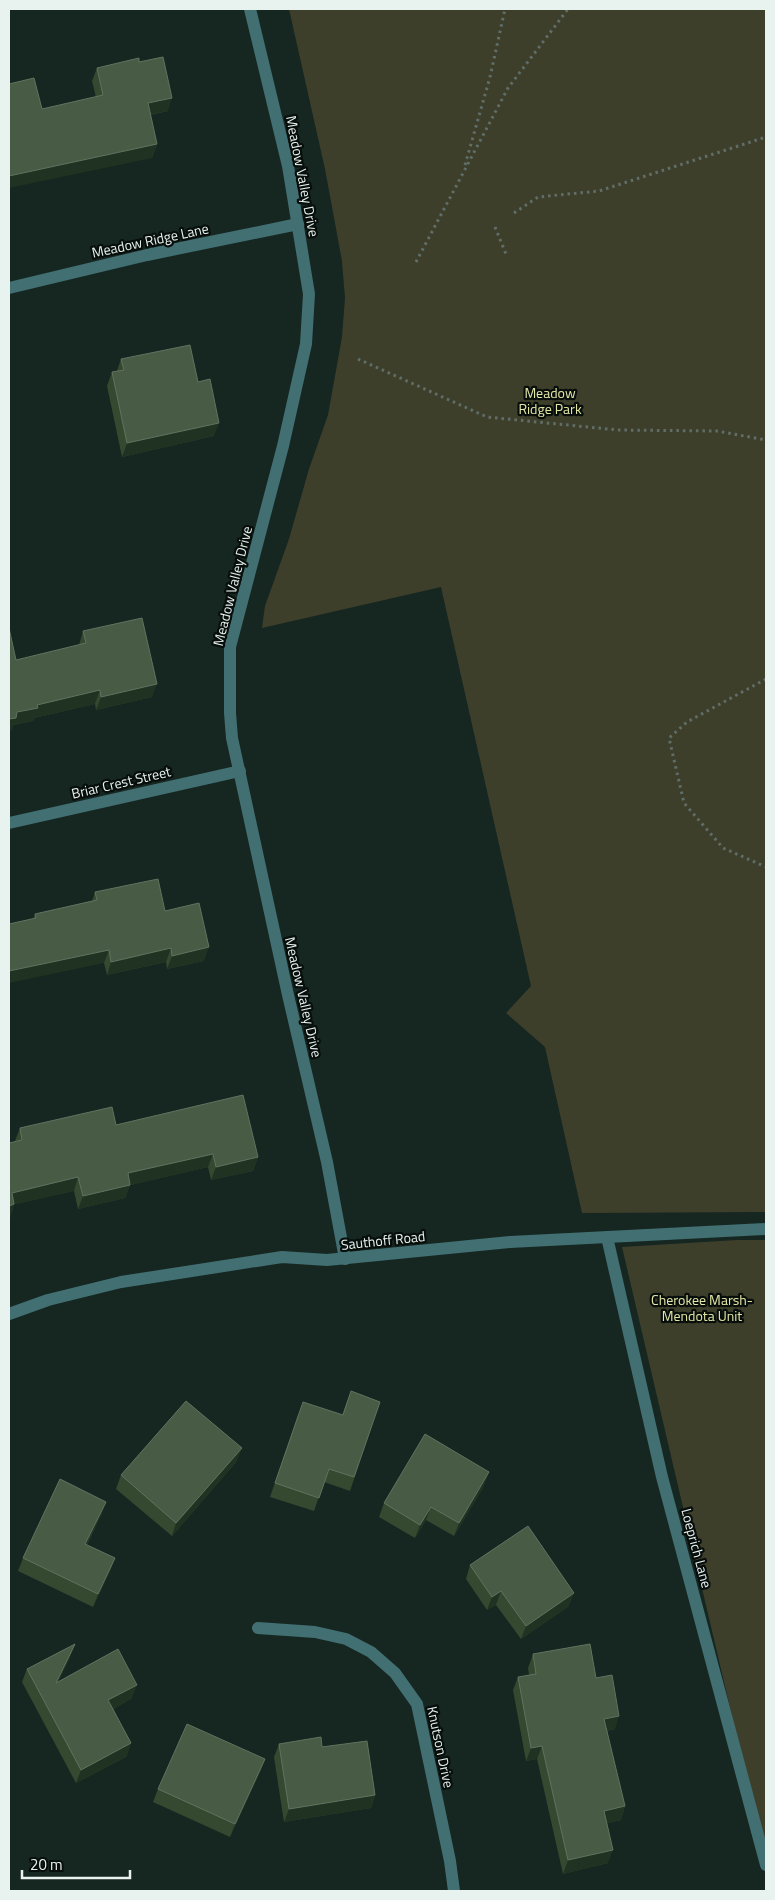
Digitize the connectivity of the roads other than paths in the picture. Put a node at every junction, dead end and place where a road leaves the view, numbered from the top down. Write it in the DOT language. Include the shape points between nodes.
graph roads {
  1 [pos="250,9"];
  2 [pos="298,224"];
  3 [pos="9,288"];
  4 [pos="240,771"];
  5 [pos="9,823"];
  6 [pos="766,1229"];
  7 [pos="608,1237"];
  8 [pos="345,1259"];
  9 [pos="9,1314"];
  10 [pos="258,1628"];
  11 [pos="766,1865"];
  12 [pos="454,1891"];
  1 -- 2 [label="street, Meadow Valley Drive" via="288,166"];
  2 -- 3 [label="street, Meadow Ridge Lane"];
  2 -- 4 [label="street, Meadow Valley Drive" via="309,294 306,344 283,446 230,647 232,738"];
  4 -- 5 [label="street, Briar Crest Street"];
  4 -- 8 [label="street, Meadow Valley Drive"];
  6 -- 7 [label="street, Sauthoff Road"];
  7 -- 8 [label="street, Sauthoff Road" via="510,1242"];
  7 -- 11 [label="street, Loeprich Lane" via="662,1477"];
  8 -- 9 [label="street, Sauthoff Road" via="282,1257 121,1282 48,1300"];
  10 -- 12 [label="street, Knutson Drive" via="316,1632 346,1638 371,1652 395,1673 417,1704"];
}
